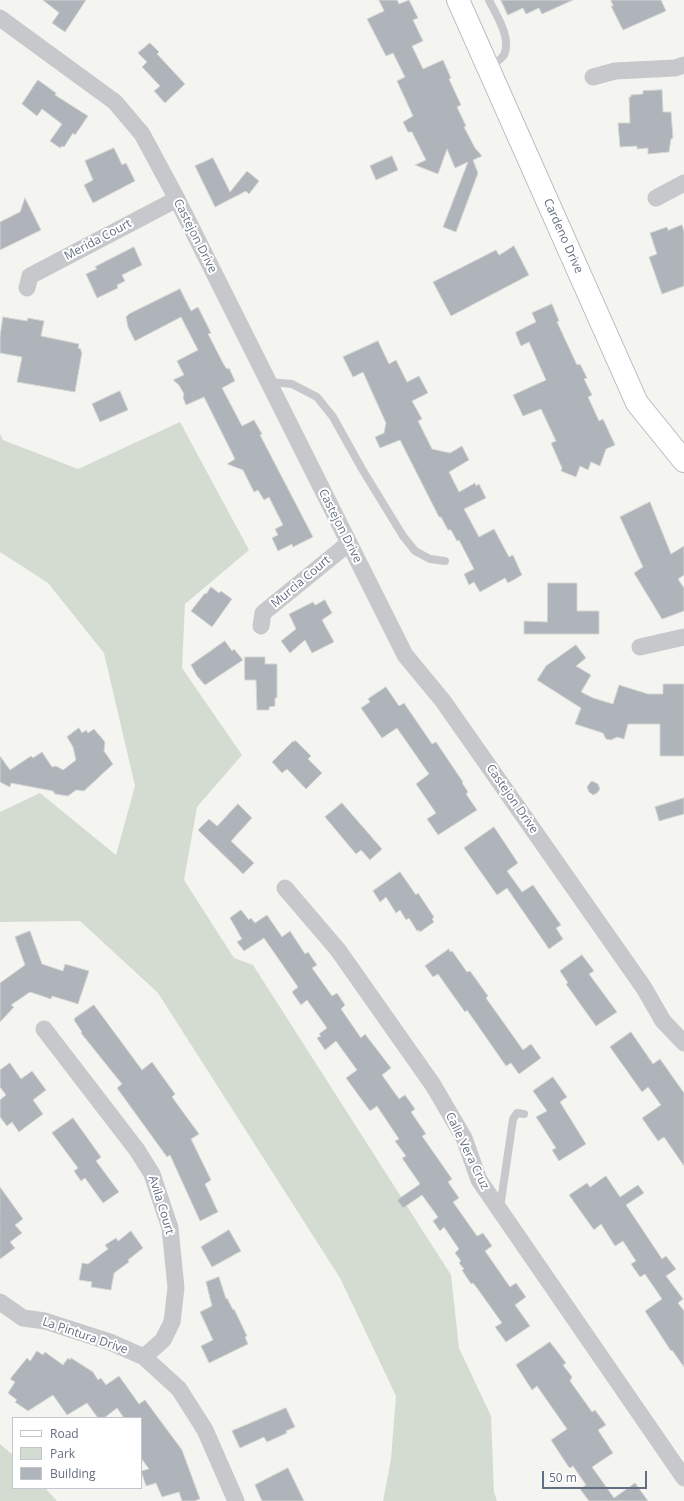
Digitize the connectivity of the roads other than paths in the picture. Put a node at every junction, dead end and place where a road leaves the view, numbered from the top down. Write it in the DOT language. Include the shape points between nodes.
graph roads {
  1 [pos="458,0"];
  2 [pos="489,0"];
  3 [pos="0,18"];
  4 [pos="684,65"];
  5 [pos="488,68"];
  6 [pos="593,77"];
  7 [pos="684,183"];
  8 [pos="656,198"];
  9 [pos="177,199"];
  10 [pos="27,288"];
  11 [pos="269,382"];
  12 [pos="684,461"];
  13 [pos="349,543"];
  14 [pos="445,561"];
  15 [pos="261,626"];
  16 [pos="684,637"];
  17 [pos="640,648"];
  18 [pos="285,888"];
  19 [pos="44,1030"];
  20 [pos="684,1043"];
  21 [pos="524,1114"];
  22 [pos="500,1211"];
  23 [pos="0,1302"];
  24 [pos="144,1358"];
  25 [pos="684,1478"];
  26 [pos="236,1501"];
  1 -- 5 [label="street, Cardeno Drive"];
  2 -- 5 [label="lane" via="503,29 506,47 503,56"];
  3 -- 9 [label="street, Castejon Drive" via="115,102 142,134"];
  4 -- 6 [label="street" via="675,68 615,71"];
  5 -- 12 [label="street, Cardeno Drive" via="637,403"];
  7 -- 8 [label="street"];
  9 -- 10 [label="street, Merida Court" via="30,276"];
  9 -- 11 [label="street, Castejon Drive"];
  11 -- 13 [label="street, Castejon Drive"];
  11 -- 14 [label="lane" via="292,384 317,397 334,417 403,536 415,551 430,559"];
  13 -- 15 [label="street, Murcia Court" via="263,613"];
  13 -- 20 [label="street, Castejon Drive" via="405,655 466,734 644,988 662,1021"];
  16 -- 17 [label="street"];
  18 -- 22 [label="street, Calle Vera Cruz" via="338,950 433,1085 464,1138 479,1180"];
  19 -- 24 [label="street, Avila Court" via="137,1150 152,1174 170,1228 176,1288 172,1322 163,1340"];
  21 -- 22 [label="lane" via="517,1114 513,1119"];
  22 -- 25 [label="street, Calle Vera Cruz"];
  23 -- 24 [label="street, La Pintura Drive" via="23,1318 45,1321 110,1342"];
  24 -- 26 [label="street, La Pintura Drive" via="179,1389 205,1430"];
}
